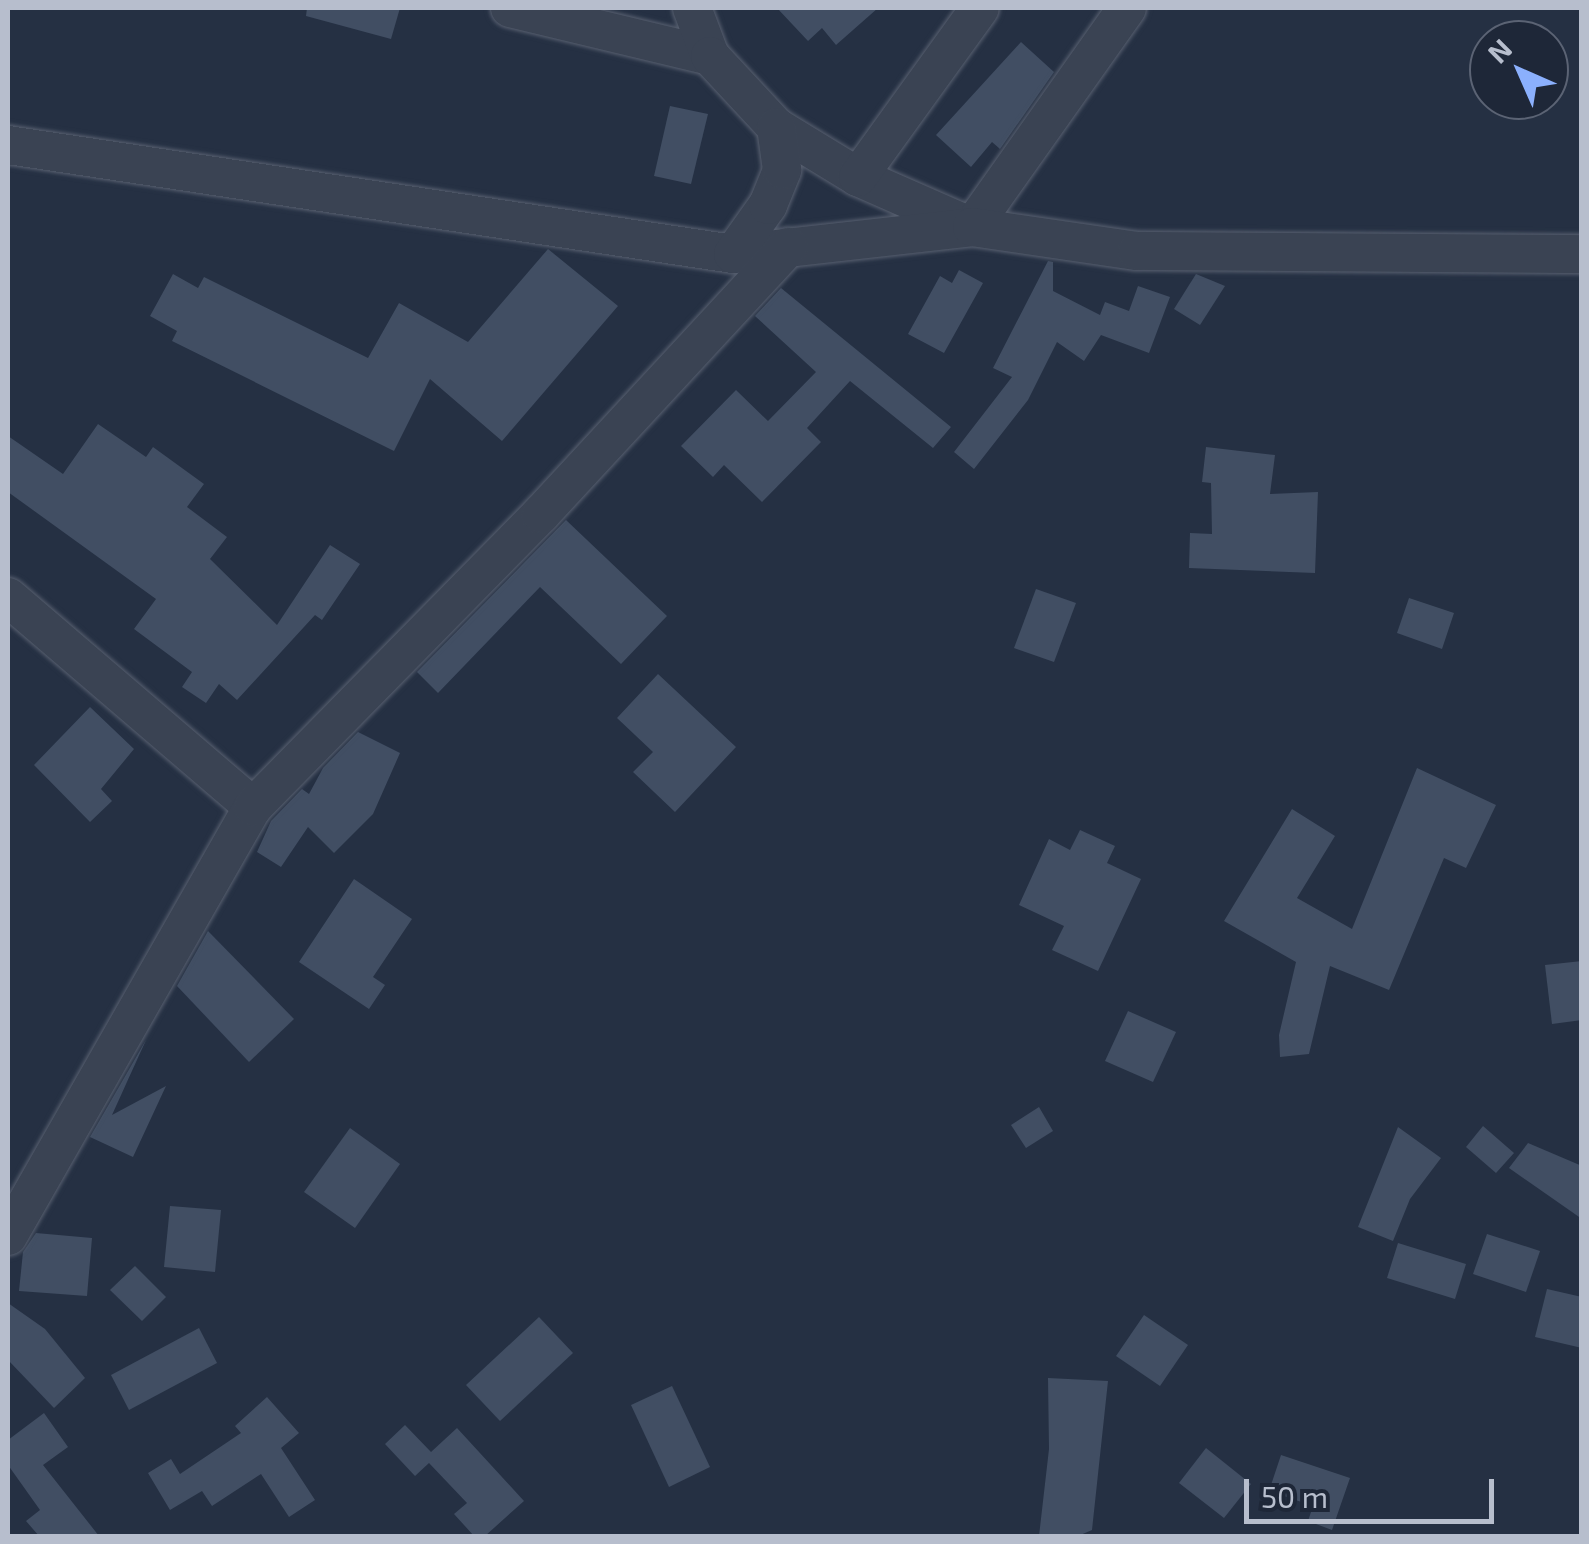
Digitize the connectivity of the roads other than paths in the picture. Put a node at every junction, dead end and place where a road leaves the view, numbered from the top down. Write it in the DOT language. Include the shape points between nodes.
graph roads {
  1 [pos="510,8"];
  2 [pos="692,8"];
  3 [pos="980,8"];
  4 [pos="1127,8"];
  5 [pos="710,56"];
  6 [pos="776,126"];
  7 [pos="8,145"];
  8 [pos="858,177"];
  9 [pos="972,227"];
  10 [pos="788,247"];
  11 [pos="733,254"];
  12 [pos="1582,254"];
  13 [pos="8,597"];
  14 [pos="254,807"];
  15 [pos="18,1199"];
  16 [pos="8,1236"];
  1 -- 5 [label="street"];
  2 -- 5 [label="street"];
  3 -- 8 [label="street"];
  4 -- 9 [label="street"];
  5 -- 6 [label="street"];
  6 -- 8 [label="street"];
  6 -- 11 [label="street" via="782,170 768,205"];
  7 -- 11 [label="street"];
  8 -- 9 [label="street"];
  9 -- 10 [label="street"];
  9 -- 12 [label="street" via="1136,250"];
  10 -- 11 [label="street"];
  10 -- 14 [label="street" via="541,514"];
  13 -- 14 [label="street"];
  14 -- 15 [label="street"];
  15 -- 16 [label="street"];
}
